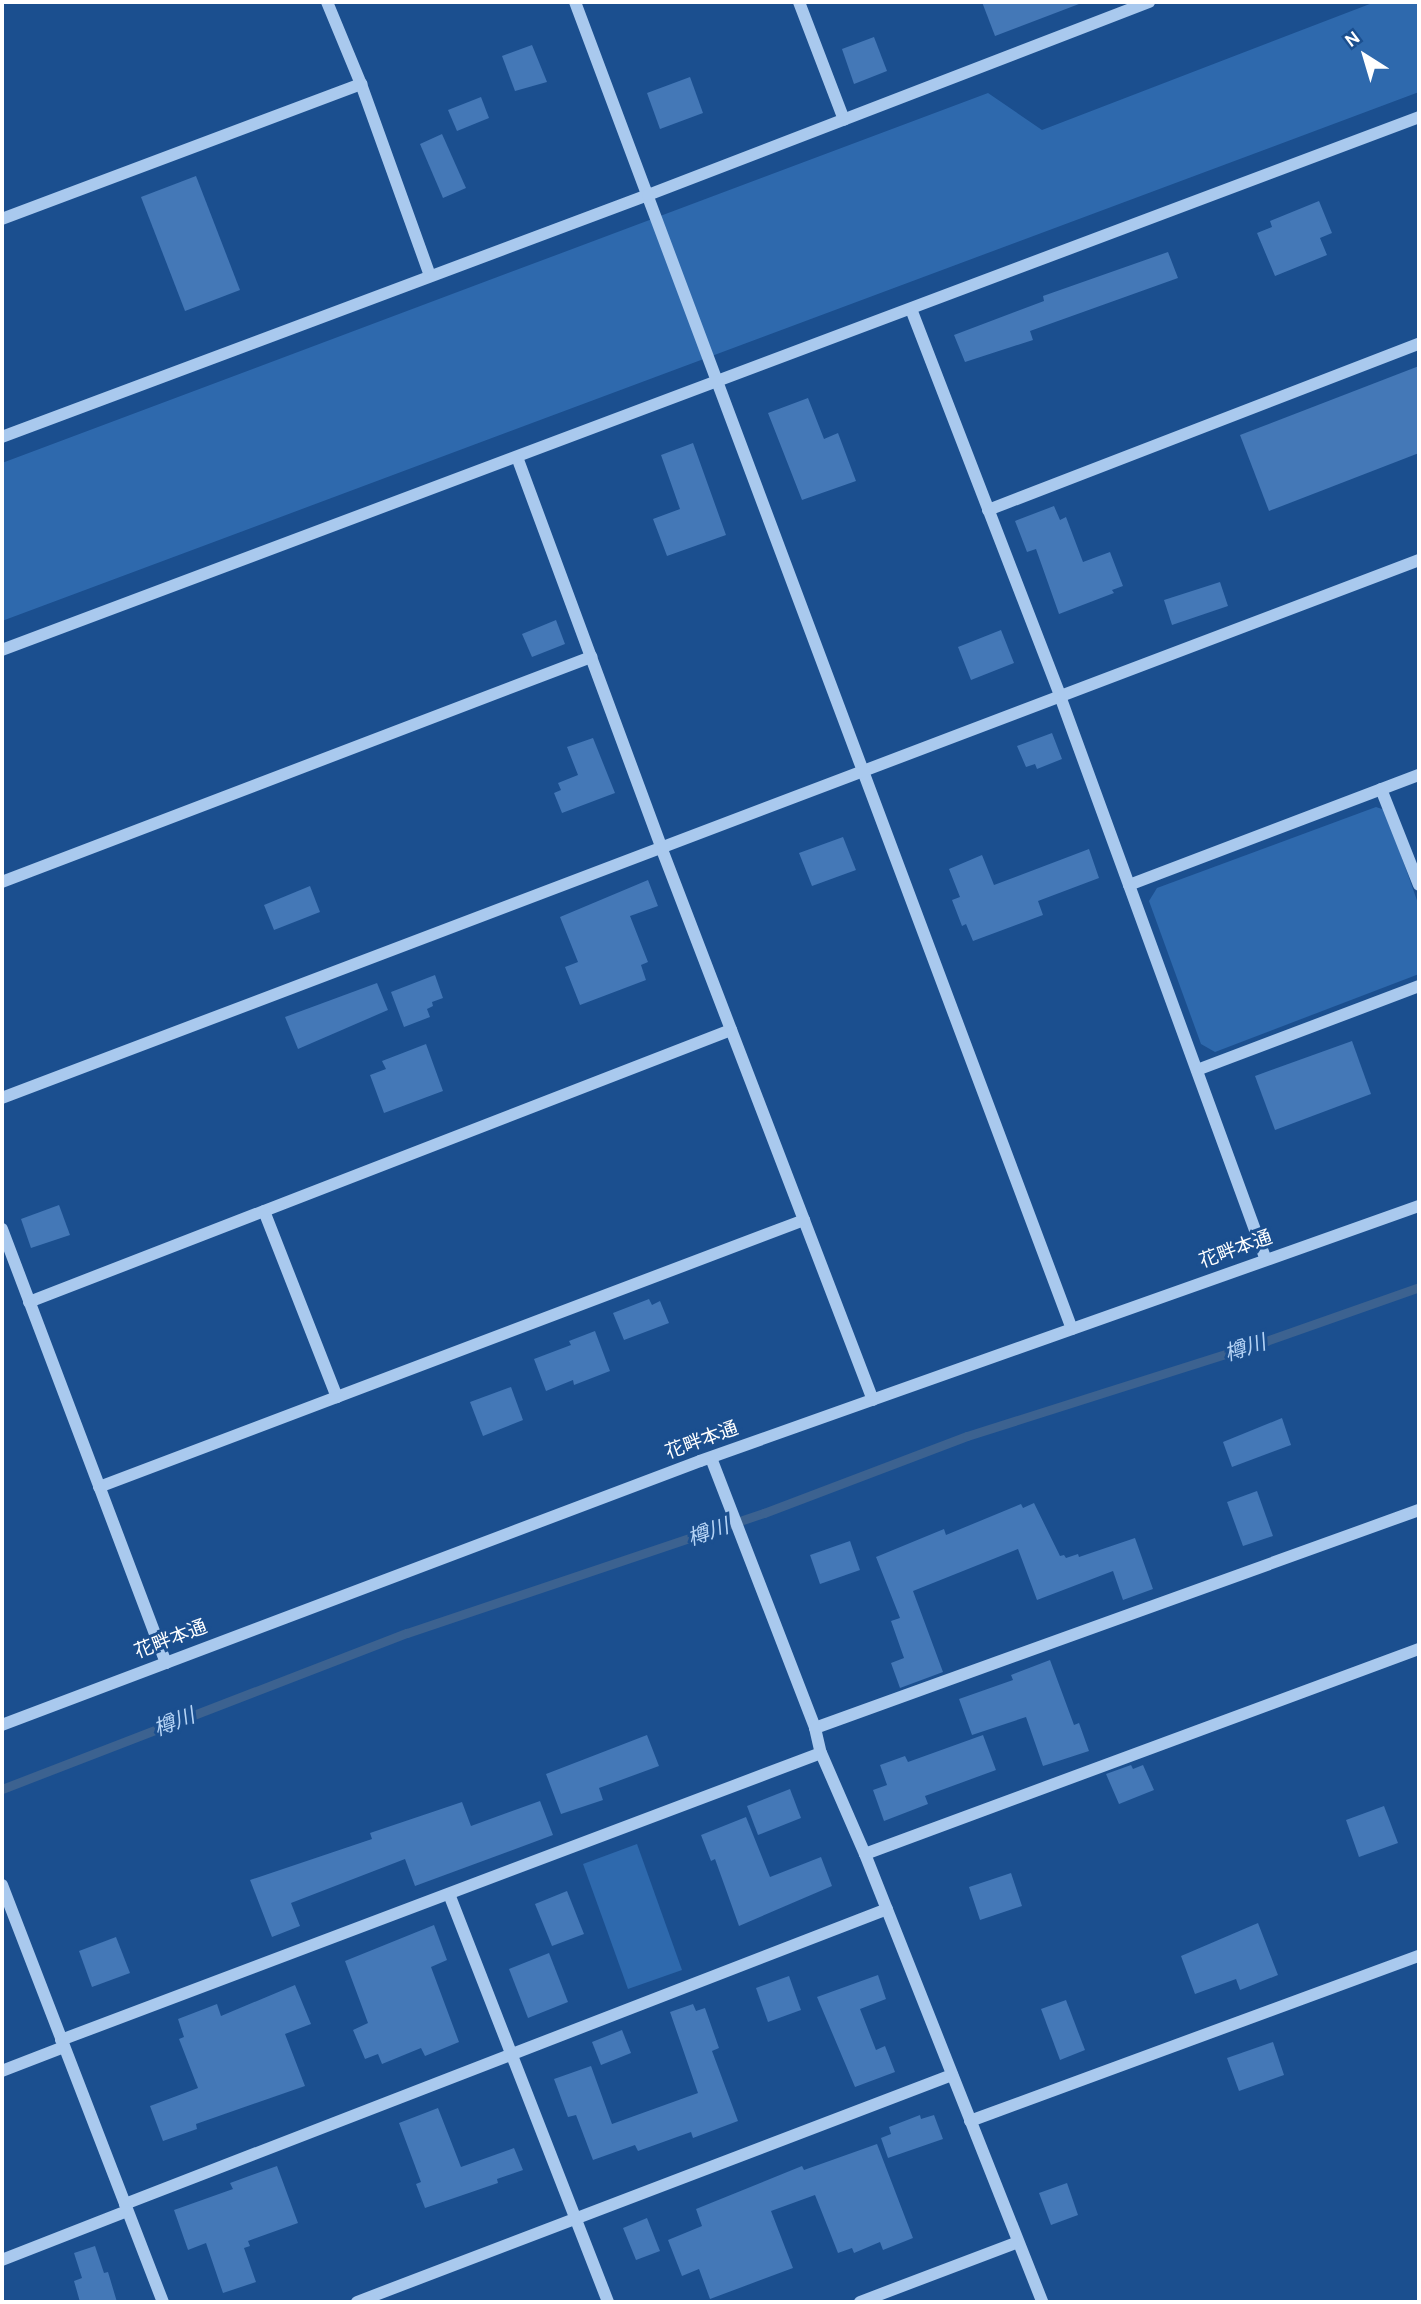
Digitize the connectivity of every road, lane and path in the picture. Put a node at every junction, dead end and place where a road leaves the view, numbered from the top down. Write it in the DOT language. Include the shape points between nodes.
graph roads {
  1 [pos="327,2"];
  2 [pos="575,2"];
  3 [pos="799,2"];
  4 [pos="1149,2"];
  5 [pos="361,84"];
  6 [pos="1419,117"];
  7 [pos="844,120"];
  8 [pos="648,195"];
  9 [pos="2,219"];
  10 [pos="430,276"];
  11 [pos="911,309"];
  12 [pos="1419,344"];
  13 [pos="719,382"];
  14 [pos="2,437"];
  15 [pos="517,457"];
  16 [pos="988,510"];
  17 [pos="1419,560"];
  18 [pos="2,650"];
  19 [pos="591,657"];
  20 [pos="1059,696"];
  21 [pos="861,771"];
  22 [pos="1419,775"];
  23 [pos="1381,789"];
  24 [pos="661,848"];
  25 [pos="2,882"];
  26 [pos="1129,885"];
  27 [pos="1419,885"];
  28 [pos="1419,986"];
  29 [pos="731,1030"];
  30 [pos="1197,1070"];
  31 [pos="2,1098"];
  32 [pos="1419,1206"];
  33 [pos="264,1211"];
  34 [pos="804,1220"];
  35 [pos="2,1229"];
  36 [pos="1266,1260"];
  37 [pos="29,1302"];
  38 [pos="1072,1329"];
  39 [pos="337,1397"];
  40 [pos="873,1400"];
  41 [pos="710,1458"];
  42 [pos="99,1487"];
  43 [pos="1419,1510"];
  44 [pos="1419,1650"];
  45 [pos="166,1663"];
  46 [pos="2,1725"];
  47 [pos="815,1728"];
  48 [pos="821,1753"];
  49 [pos="865,1854"];
  50 [pos="2,1885"];
  51 [pos="449,1894"];
  52 [pos="887,1909"];
  53 [pos="1419,1956"];
  54 [pos="63,2044"];
  55 [pos="511,2054"];
  56 [pos="2,2071"];
  57 [pos="952,2074"];
  58 [pos="970,2121"];
  59 [pos="126,2207"];
  60 [pos="575,2219"];
  61 [pos="1018,2242"];
  62 [pos="2,2260"];
  63 [pos="163,2302"];
  64 [pos="357,2302"];
  65 [pos="608,2302"];
  66 [pos="860,2302"];
  67 [pos="1042,2302"];
  1 -- 5 [label="street"];
  2 -- 8 [label="street"];
  3 -- 7 [label="street"];
  4 -- 7 [label="street"];
  5 -- 9 [label="street"];
  5 -- 10 [label="street"];
  6 -- 11 [label="street"];
  7 -- 8 [label="street"];
  8 -- 10 [label="street"];
  8 -- 13 [label="street"];
  10 -- 14 [label="street"];
  11 -- 13 [label="street"];
  11 -- 16 [label="street"];
  12 -- 16 [label="street"];
  13 -- 15 [label="street"];
  13 -- 21 [label="street"];
  15 -- 18 [label="street"];
  15 -- 19 [label="street"];
  16 -- 20 [label="street"];
  17 -- 20 [label="street"];
  19 -- 24 [label="street"];
  19 -- 25 [label="street"];
  20 -- 21 [label="street"];
  20 -- 26 [label="street"];
  21 -- 24 [label="street"];
  21 -- 38 [label="street"];
  22 -- 23 [label="street"];
  23 -- 26 [label="street"];
  23 -- 27 [label="street"];
  24 -- 29 [label="street"];
  24 -- 31 [label="street"];
  26 -- 30 [label="street"];
  28 -- 30 [label="street"];
  29 -- 33 [label="street"];
  29 -- 34 [label="street"];
  30 -- 36 [label="street"];
  32 -- 36 [label="street, 花畔本通"];
  33 -- 37 [label="street"];
  33 -- 39 [label="street"];
  34 -- 39 [label="street"];
  34 -- 40 [label="street"];
  35 -- 37 [label="street"];
  36 -- 38 [label="street, 花畔本通"];
  37 -- 42 [label="street"];
  38 -- 40 [label="street, 花畔本通"];
  39 -- 42 [label="street"];
  40 -- 41 [label="street, 花畔本通"];
  41 -- 45 [label="street, 花畔本通"];
  41 -- 47 [label="street"];
  42 -- 45 [label="street"];
  43 -- 47 [label="street"];
  44 -- 49 [label="street"];
  45 -- 46 [label="street, 花畔本通"];
  47 -- 48 [label="street"];
  48 -- 49 [label="street"];
  48 -- 51 [label="street"];
  49 -- 52 [label="street"];
  50 -- 54 [label="street"];
  51 -- 54 [label="street"];
  51 -- 55 [label="street"];
  52 -- 55 [label="street"];
  52 -- 57 [label="street"];
  53 -- 58 [label="street"];
  54 -- 56 [label="street"];
  54 -- 59 [label="street"];
  55 -- 59 [label="street"];
  55 -- 60 [label="street"];
  57 -- 58 [label="street"];
  57 -- 60 [label="street"];
  58 -- 61 [label="street"];
  59 -- 62 [label="street"];
  59 -- 63 [label="street"];
  60 -- 64 [label="street"];
  60 -- 65 [label="street"];
  61 -- 66 [label="street"];
  61 -- 67 [label="street"];
}
